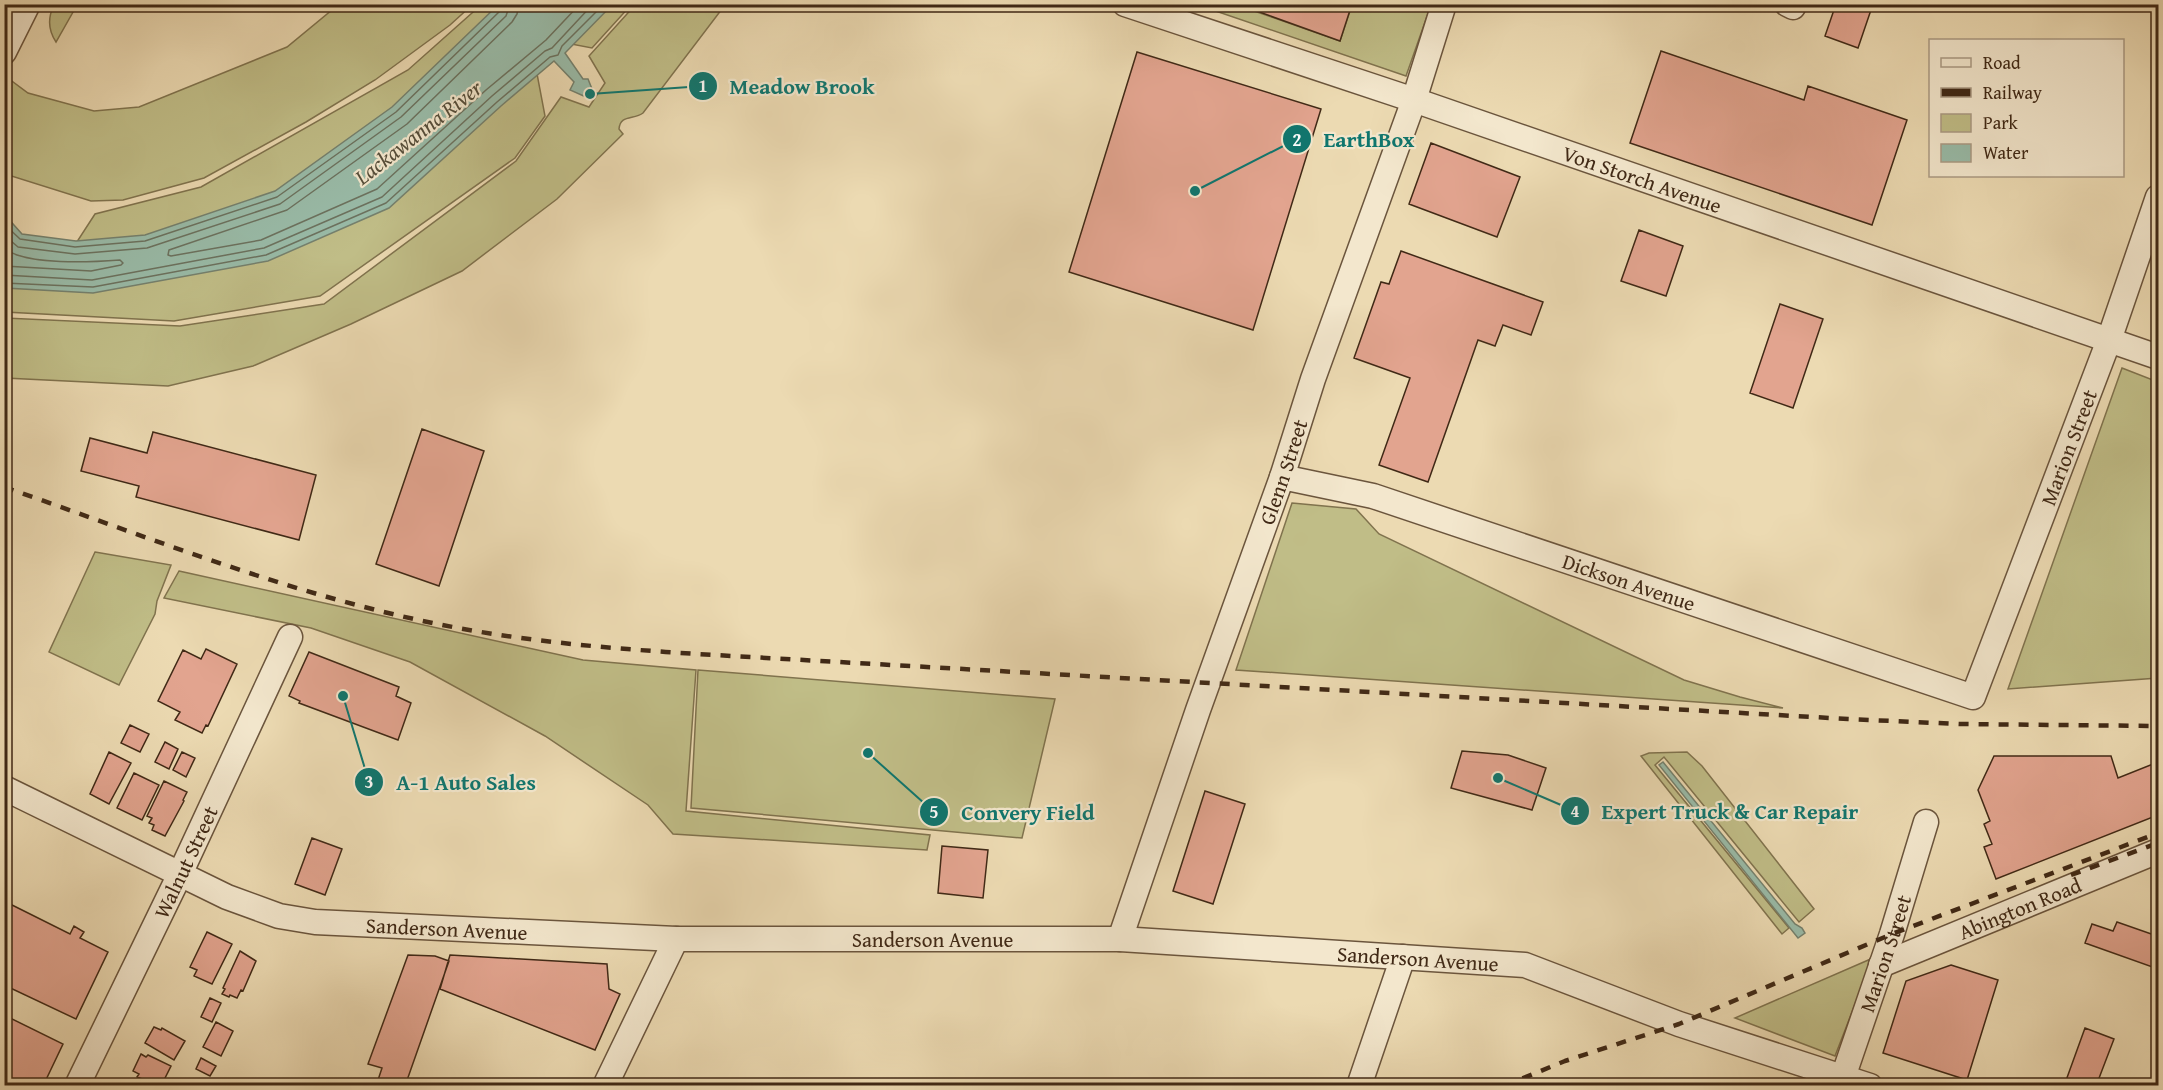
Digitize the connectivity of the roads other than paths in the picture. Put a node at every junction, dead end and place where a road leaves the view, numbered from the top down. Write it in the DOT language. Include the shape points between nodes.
graph roads {
  1 [pos="28,4"];
  2 [pos="1125,4"];
  3 [pos="1444,4"];
  4 [pos="1787,4"];
  5 [pos="1794,4"];
  6 [pos="4,52"];
  7 [pos="1414,100"];
  8 [pos="2158,197"];
  9 [pos="2109,340"];
  10 [pos="2158,357"];
  11 [pos="1282,477"];
  12 [pos="290,638"];
  13 [pos="1973,697"];
  14 [pos="4,788"];
  15 [pos="1926,822"];
  16 [pos="2158,851"];
  17 [pos="180,874"];
  18 [pos="676,939"];
  19 [pos="1120,939"];
  20 [pos="1403,957"];
  21 [pos="1881,964"];
  22 [pos="1841,1081"];
  23 [pos="609,1084"];
  24 [pos="77,1086"];
  25 [pos="1359,1086"];
  26 [pos="1870,1086"];
  1 -- 6 [label="street"];
  2 -- 7 [label="street, Von Storch Avenue"];
  3 -- 7 [label="street, Glenn Street"];
  4 -- 5 [label="street"];
  7 -- 9 [label="street, Von Storch Avenue"];
  7 -- 11 [label="street, Glenn Street" via="1313,379"];
  8 -- 9 [label="street, Marion Street"];
  9 -- 10 [label="street, Von Storch Avenue"];
  9 -- 13 [label="street, Marion Street"];
  11 -- 13 [label="street, Dickson Avenue" via="1373,496"];
  11 -- 19 [label="street, Glenn Street"];
  12 -- 17 [label="street, Walnut Street"];
  14 -- 17 [label="street, Sanderson Avenue"];
  15 -- 21 [label="street, Marion Street"];
  16 -- 21 [label="street, Abington Road"];
  17 -- 18 [label="street, Sanderson Avenue" via="257,909 315,922"];
  17 -- 24 [label="street, Walnut Street"];
  18 -- 19 [label="street, Sanderson Avenue"];
  18 -- 23 [label="street"];
  19 -- 20 [label="street, Sanderson Avenue"];
  20 -- 22 [label="street, Sanderson Avenue" via="1525,965"];
  20 -- 25 [label="street"];
  21 -- 22 [label="street, Marion Street"];
  22 -- 26 [label="street, Sanderson Avenue"];
}
